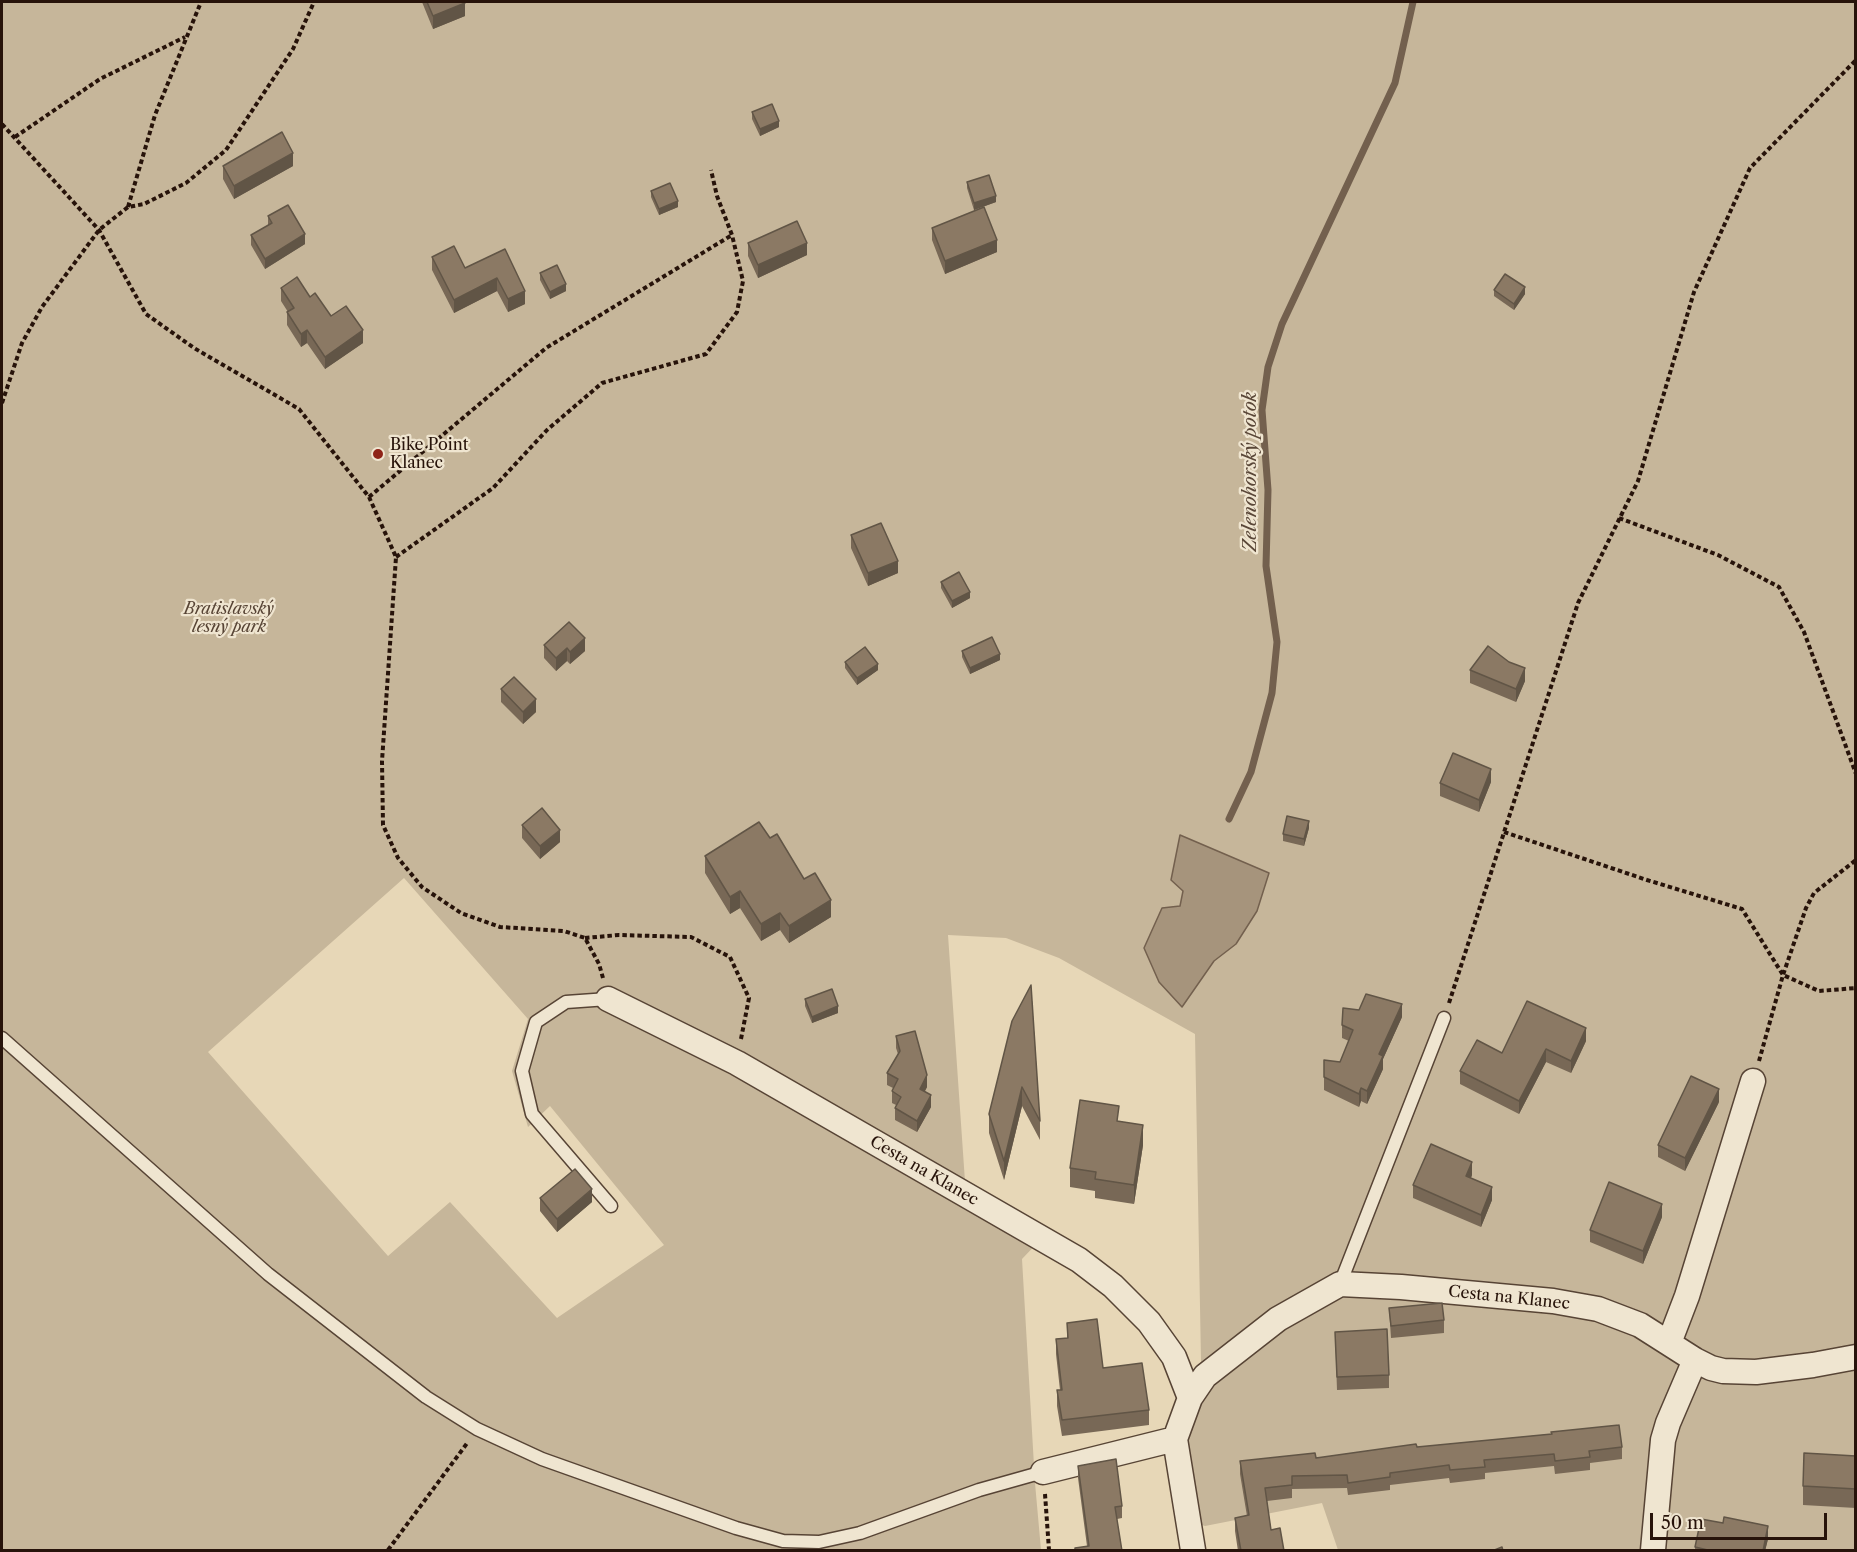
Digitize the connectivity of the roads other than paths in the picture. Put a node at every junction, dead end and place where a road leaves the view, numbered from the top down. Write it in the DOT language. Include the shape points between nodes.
graph roads {
  1 [pos="608,999"];
  2 [pos="1444,1018"];
  3 [pos="2,1038"];
  4 [pos="1753,1082"];
  5 [pos="611,1206"];
  6 [pos="1340,1284"];
  7 [pos="1669,1343"];
  8 [pos="1856,1356"];
  9 [pos="1695,1360"];
  10 [pos="1190,1398"];
  11 [pos="1174,1439"];
  12 [pos="1043,1472"];
  13 [pos="1193,1551"];
  14 [pos="1653,1551"];
  1 -- 5 [label="lane" via="566,1002 536,1022 522,1071 532,1114"];
  1 -- 10 [label="street, Cesta na Klanec" via="737,1064 1079,1260 1113,1286 1149,1322 1174,1357"];
  2 -- 6 [label="lane"];
  3 -- 12 [label="lane" via="268,1274 426,1396 477,1429 542,1459 736,1528 783,1541 819,1542 860,1533 979,1490"];
  4 -- 7 [label="street"];
  6 -- 7 [label="street, Cesta na Klanec" via="1553,1301 1598,1309 1640,1325"];
  6 -- 10 [label="street" via="1278,1319 1205,1376"];
  7 -- 9 [label="street, Cesta na Klanec"];
  8 -- 9 [label="street, Cesta na Klanec" via="1756,1372 1723,1371"];
  9 -- 14 [label="street" via="1663,1440"];
  10 -- 11 [label="street"];
  11 -- 12 [label="street"];
  11 -- 13 [label="street"];
}
